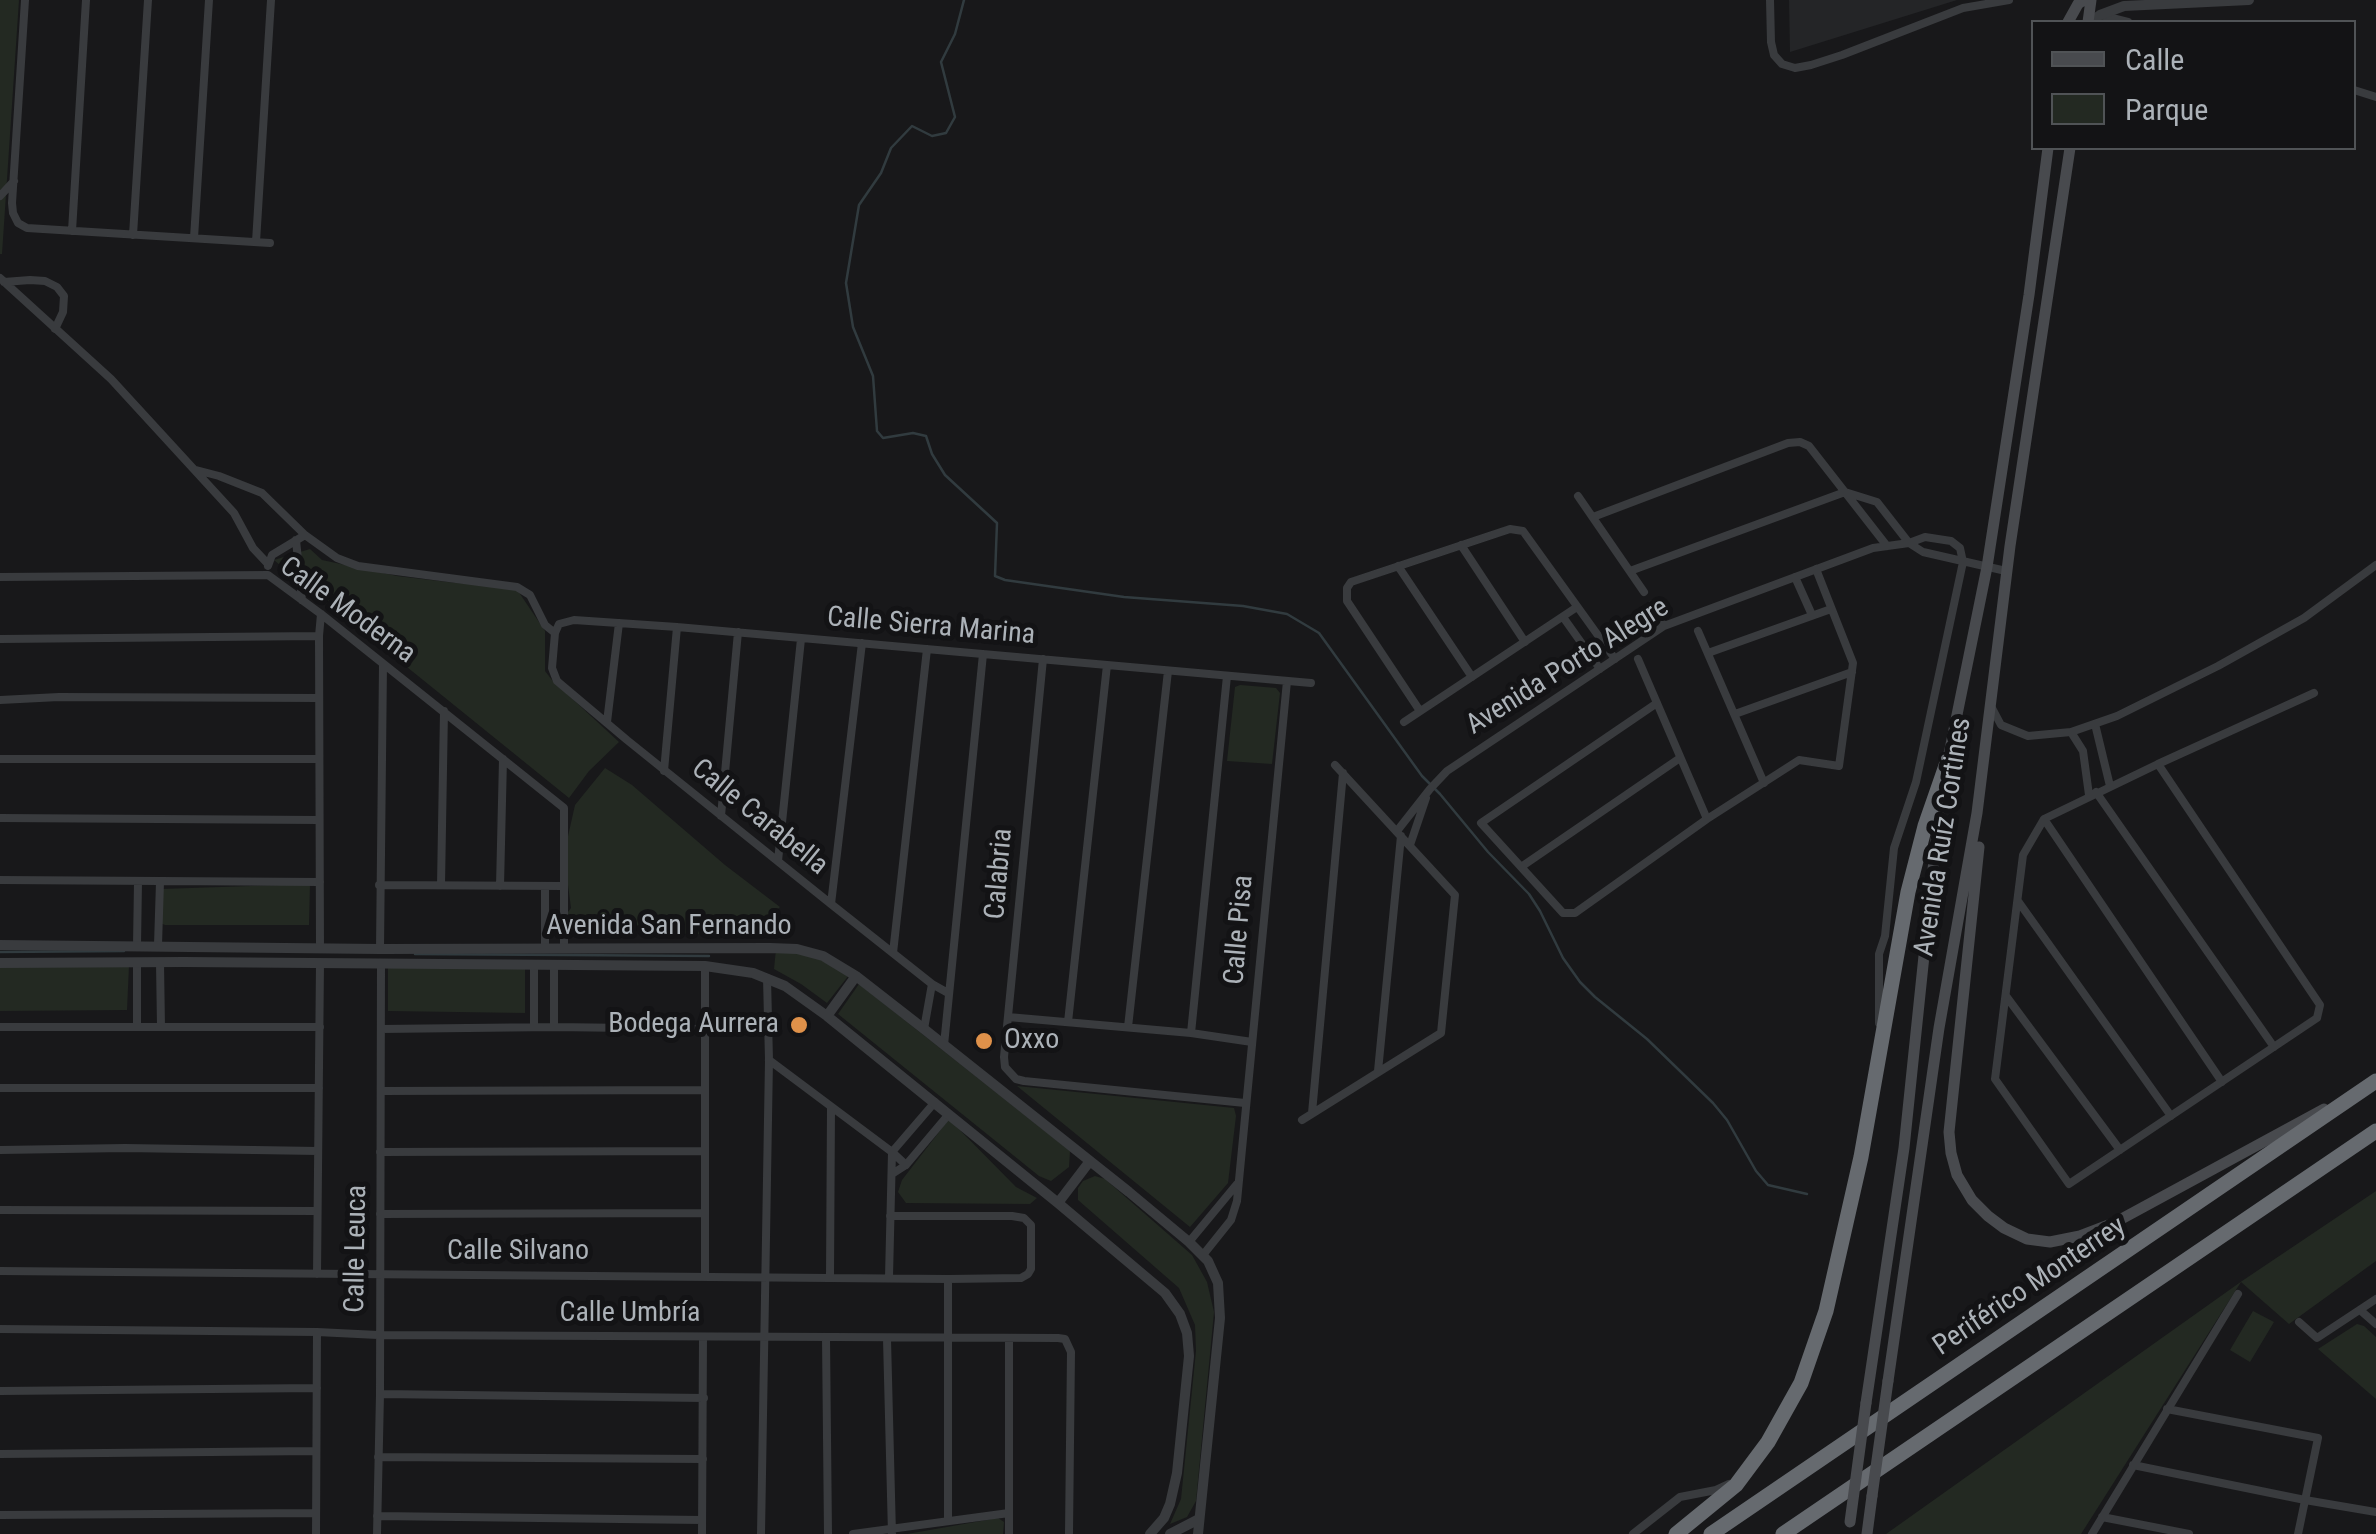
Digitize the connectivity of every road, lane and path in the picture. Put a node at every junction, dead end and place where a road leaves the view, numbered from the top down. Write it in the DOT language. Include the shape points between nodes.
graph roads {
  1 [pos="25,0"];
  2 [pos="86,0"];
  3 [pos="148,0"];
  4 [pos="209,0"];
  5 [pos="271,0"];
  6 [pos="1770,0"];
  7 [pos="2009,0"];
  8 [pos="2088,0"];
  9 [pos="2249,0"];
  10 [pos="2142,2"];
  11 [pos="2069,20"];
  12 [pos="2093,20"];
  13 [pos="2048,150"];
  14 [pos="2070,150"];
  15 [pos="14,180"];
  16 [pos="0,196"];
  17 [pos="72,231"];
  18 [pos="132,235"];
  19 [pos="194,238"];
  20 [pos="256,242"];
  21 [pos="270,243"];
  22 [pos="2,280"];
  23 [pos="55,329"];
  24 [pos="192,469"];
  25 [pos="1844,492"];
  26 [pos="1578,496"];
  27 [pos="1593,517"];
  28 [pos="305,535"];
  29 [pos="296,540"];
  30 [pos="1909,543"];
  31 [pos="1461,546"];
  32 [pos="1887,546"];
  33 [pos="1963,562"];
  34 [pos="268,564"];
  35 [pos="2376,565"];
  36 [pos="1398,566"];
  37 [pos="1988,567"];
  38 [pos="1816,570"];
  39 [pos="2006,570"];
  40 [pos="1630,571"];
  41 [pos="268,575"];
  42 [pos="0,577"];
  43 [pos="1795,577"];
  44 [pos="1644,592"];
  45 [pos="302,600"];
  46 [pos="1650,605"];
  47 [pos="1578,607"];
  48 [pos="1831,609"];
  49 [pos="321,614"];
  50 [pos="1812,615"];
  51 [pos="1563,617"];
  52 [pos="619,623"];
  53 [pos="1664,626"];
  54 [pos="678,627"];
  55 [pos="1698,631"];
  56 [pos="738,632"];
  57 [pos="554,633"];
  58 [pos="319,636"];
  59 [pos="0,638"];
  60 [pos="801,638"];
  61 [pos="1525,642"];
  62 [pos="862,643"];
  63 [pos="927,649"];
  64 [pos="1708,653"];
  65 [pos="983,654"];
  66 [pos="1615,659"];
  67 [pos="1638,659"];
  68 [pos="1043,660"];
  69 [pos="382,664"];
  70 [pos="1107,665"];
  71 [pos="1600,669"];
  72 [pos="1168,671"];
  73 [pos="1852,672"];
  74 [pos="1227,676"];
  75 [pos="1472,677"];
  76 [pos="1286,681"];
  77 [pos="1311,683"];
  78 [pos="2314,693"];
  79 [pos="319,698"];
  80 [pos="0,700"];
  81 [pos="1657,703"];
  82 [pos="1990,704"];
  83 [pos="444,711"];
  84 [pos="1420,711"];
  85 [pos="1734,714"];
  86 [pos="607,722"];
  87 [pos="1404,722"];
  88 [pos="2095,724"];
  89 [pos="2070,732"];
  90 [pos="1948,757"];
  91 [pos="503,758"];
  92 [pos="1680,758"];
  93 [pos="0,759"];
  94 [pos="319,760"];
  95 [pos="2158,764"];
  96 [pos="1336,765"];
  97 [pos="664,771"];
  98 [pos="1343,773"];
  99 [pos="1764,783"];
  100 [pos="1981,784"];
  101 [pos="2110,786"];
  102 [pos="1430,789"];
  103 [pos="2093,794"];
  104 [pos="721,816"];
  105 [pos="0,818"];
  106 [pos="1707,819"];
  107 [pos="2044,819"];
  108 [pos="320,820"];
  109 [pos="1399,834"];
  110 [pos="1410,845"];
  111 [pos="778,861"];
  112 [pos="1521,867"];
  113 [pos="0,880"];
  114 [pos="138,882"];
  115 [pos="160,882"];
  116 [pos="320,882"];
  117 [pos="380,885"];
  118 [pos="441,885"];
  119 [pos="500,886"];
  120 [pos="545,886"];
  121 [pos="564,886"];
  122 [pos="2018,901"];
  123 [pos="831,904"];
  124 [pos="0,945"];
  125 [pos="158,945"];
  126 [pos="138,946"];
  127 [pos="320,947"];
  128 [pos="349,948"];
  129 [pos="380,948"];
  130 [pos="545,948"];
  131 [pos="564,949"];
  132 [pos="893,953"];
  133 [pos="160,962"];
  134 [pos="0,963"];
  135 [pos="137,963"];
  136 [pos="320,963"];
  137 [pos="350,964"];
  138 [pos="381,964"];
  139 [pos="534,966"];
  140 [pos="554,966"];
  141 [pos="705,966"];
  142 [pos="856,976"];
  143 [pos="767,978"];
  144 [pos="932,984"];
  145 [pos="948,993"];
  146 [pos="2006,996"];
  147 [pos="827,1016"];
  148 [pos="1008,1016"];
  149 [pos="1068,1022"];
  150 [pos="0,1026"];
  151 [pos="137,1027"];
  152 [pos="161,1027"];
  153 [pos="320,1027"];
  154 [pos="534,1027"];
  155 [pos="554,1027"];
  156 [pos="1128,1027"];
  157 [pos="381,1029"];
  158 [pos="924,1029"];
  159 [pos="705,1030"];
  160 [pos="1191,1033"];
  161 [pos="1252,1042"];
  162 [pos="944,1044"];
  163 [pos="2274,1047"];
  164 [pos="1878,1053"];
  165 [pos="769,1060"];
  166 [pos="1378,1070"];
  167 [pos="2376,1081"];
  168 [pos="2222,1082"];
  169 [pos="0,1088"];
  170 [pos="319,1088"];
  171 [pos="705,1090"];
  172 [pos="381,1091"];
  173 [pos="935,1102"];
  174 [pos="1246,1103"];
  175 [pos="831,1108"];
  176 [pos="949,1114"];
  177 [pos="1312,1114"];
  178 [pos="2171,1116"];
  179 [pos="1302,1120"];
  180 [pos="2376,1131"];
  181 [pos="0,1150"];
  182 [pos="2120,1150"];
  183 [pos="318,1151"];
  184 [pos="705,1151"];
  185 [pos="380,1152"];
  186 [pos="892,1152"];
  187 [pos="1861,1157"];
  188 [pos="1090,1161"];
  189 [pos="906,1164"];
  190 [pos="892,1174"];
  191 [pos="1237,1184"];
  192 [pos="1058,1203"];
  193 [pos="0,1210"];
  194 [pos="317,1211"];
  195 [pos="706,1213"];
  196 [pos="380,1214"];
  197 [pos="890,1216"];
  198 [pos="1189,1242"];
  199 [pos="1203,1255"];
  200 [pos="0,1271"];
  201 [pos="316,1274"];
  202 [pos="379,1274"];
  203 [pos="705,1275"];
  204 [pos="766,1276"];
  205 [pos="830,1276"];
  206 [pos="889,1277"];
  207 [pos="948,1279"];
  208 [pos="2238,1294"];
  209 [pos="2376,1299"];
  210 [pos="2360,1310"];
  211 [pos="2299,1322"];
  212 [pos="2376,1324"];
  213 [pos="0,1330"];
  214 [pos="317,1332"];
  215 [pos="378,1335"];
  216 [pos="765,1336"];
  217 [pos="703,1337"];
  218 [pos="826,1337"];
  219 [pos="888,1338"];
  220 [pos="1010,1338"];
  221 [pos="947,1339"];
  222 [pos="317,1388"];
  223 [pos="0,1391"];
  224 [pos="380,1394"];
  225 [pos="704,1398"];
  226 [pos="2168,1409"];
  227 [pos="316,1451"];
  228 [pos="0,1454"];
  229 [pos="378,1457"];
  230 [pos="703,1459"];
  231 [pos="2134,1465"];
  232 [pos="2305,1500"];
  233 [pos="2376,1512"];
  234 [pos="1009,1513"];
  235 [pos="316,1514"];
  236 [pos="0,1515"];
  237 [pos="377,1516"];
  238 [pos="2102,1517"];
  239 [pos="1200,1519"];
  240 [pos="702,1520"];
  241 [pos="948,1521"];
  242 [pos="1849,1528"];
  243 [pos="892,1531"];
  244 [pos="871,1533"];
  245 [pos="1069,1533"];
  246 [pos="316,1534"];
  247 [pos="377,1534"];
  248 [pos="702,1534"];
  249 [pos="762,1534"];
  250 [pos="828,1534"];
  251 [pos="853,1534"];
  252 [pos="1009,1534"];
  253 [pos="1150,1534"];
  254 [pos="1170,1534"];
  255 [pos="1198,1534"];
  256 [pos="1633,1534"];
  257 [pos="1676,1534"];
  258 [pos="1711,1534"];
  259 [pos="1783,1534"];
  260 [pos="1867,1534"];
  261 [pos="2092,1534"];
  262 [pos="2188,1534"];
  263 [pos="2298,1534"];
  1 -- 15 [label="street"];
  2 -- 17 [label="street"];
  3 -- 18 [label="street"];
  4 -- 19 [label="street"];
  5 -- 20 [label="street"];
  6 -- 7 [label="street" via="1774,55 1795,68 1963,8"];
  8 -- 11 [label="main road"];
  8 -- 12 [label="main road"];
  9 -- 10 [label="street"];
  10 -- 12 [label="street"];
  13 -- 37 [label="main road"];
  14 -- 39 [label="main road, Avenida Ruíz Cortines"];
  15 -- 16 [label="street"];
  15 -- 17 [label="street" via="18,223"];
  17 -- 18 [label="street"];
  18 -- 19 [label="street"];
  19 -- 20 [label="street"];
  20 -- 21 [label="street"];
  22 -- 23 [label="street"];
  22 -- 23 [label="street" via="58,287 63,312"];
  23 -- 24 [label="street"];
  24 -- 28 [label="street" via="262,493"];
  24 -- 34 [label="street" via="234,512"];
  25 -- 27 [label="street" via="1809,446 1788,443"];
  25 -- 30 [label="street" via="1877,502"];
  25 -- 32 [label="street"];
  25 -- 40 [label="street"];
  26 -- 27 [label="street"];
  27 -- 40 [label="street"];
  28 -- 29 [label="street"];
  28 -- 57 [label="street" via="358,566 517,587 530,595"];
  29 -- 34 [label="street"];
  29 -- 45 [label="street"];
  30 -- 32 [label="street, Avenida Porto Alegre"];
  30 -- 33 [label="street"];
  30 -- 33 [label="street, Avenida Porto Alegre" via="1925,537 1951,542"];
  31 -- 36 [label="street"];
  31 -- 47 [label="street" via="1510,529 1523,532"];
  31 -- 61 [label="street"];
  32 -- 38 [label="street, Avenida Porto Alegre"];
  33 -- 37 [label="street"];
  33 -- 164 [label="street" via="1916,782 1894,848 1880,954"];
  34 -- 41 [label="street"];
  35 -- 88 [label="street" via="2304,618"];
  36 -- 75 [label="street"];
  36 -- 84 [label="street" via="1351,582 1348,602"];
  37 -- 39 [label="street"];
  37 -- 90 [label="main road"];
  38 -- 43 [label="street, Avenida Porto Alegre"];
  38 -- 48 [label="street"];
  39 -- 82 [label="main road, Avenida Ruíz Cortines"];
  40 -- 44 [label="street"];
  41 -- 42 [label="street, Calle Moderna"];
  41 -- 45 [label="street, Calle Moderna"];
  43 -- 50 [label="street"];
  43 -- 53 [label="street, Avenida Porto Alegre"];
  45 -- 49 [label="street, Calle Moderna"];
  46 -- 53 [label="street"];
  47 -- 51 [label="street"];
  47 -- 66 [label="street"];
  48 -- 50 [label="street"];
  48 -- 73 [label="street"];
  49 -- 58 [label="street"];
  49 -- 69 [label="street, Calle Moderna"];
  50 -- 64 [label="street"];
  51 -- 61 [label="street"];
  51 -- 71 [label="street"];
  52 -- 54 [label="street, Calle Sierra Marina"];
  52 -- 57 [label="street, Calle Sierra Marina" via="567,620"];
  52 -- 86 [label="street"];
  53 -- 66 [label="street, Avenida Porto Alegre"];
  54 -- 56 [label="street, Calle Sierra Marina"];
  54 -- 97 [label="street"];
  55 -- 64 [label="street"];
  56 -- 60 [label="street, Calle Sierra Marina"];
  56 -- 104 [label="street"];
  57 -- 86 [label="street, Calle Carabella" via="557,681"];
  58 -- 59 [label="street"];
  58 -- 79 [label="street"];
  60 -- 62 [label="street, Calle Sierra Marina"];
  60 -- 111 [label="street"];
  61 -- 75 [label="street"];
  62 -- 63 [label="street, Calle Sierra Marina"];
  62 -- 123 [label="street"];
  63 -- 65 [label="street, Calle Sierra Marina"];
  63 -- 132 [label="street"];
  64 -- 85 [label="street"];
  65 -- 68 [label="street, Calle Sierra Marina"];
  65 -- 145 [label="street"];
  66 -- 71 [label="street, Avenida Porto Alegre"];
  67 -- 81 [label="street"];
  68 -- 70 [label="street, Calle Sierra Marina"];
  68 -- 148 [label="street, Calabria"];
  69 -- 83 [label="street, Calle Moderna"];
  69 -- 117 [label="street"];
  70 -- 72 [label="street, Calle Sierra Marina"];
  70 -- 149 [label="street"];
  71 -- 102 [label="street, Avenida Porto Alegre"];
  72 -- 74 [label="street, Calle Sierra Marina"];
  72 -- 156 [label="street"];
  73 -- 85 [label="street"];
  73 -- 99 [label="street" via="1840,766 1799,760"];
  74 -- 76 [label="street, Calle Sierra Marina"];
  74 -- 160 [label="street"];
  75 -- 84 [label="street"];
  76 -- 77 [label="street, Calle Sierra Marina"];
  76 -- 161 [label="street, Calle Pisa"];
  78 -- 95 [label="street"];
  79 -- 80 [label="street"];
  79 -- 94 [label="street"];
  81 -- 92 [label="street"];
  81 -- 112 [label="street" via="1481,823"];
  82 -- 89 [label="street" via="2001,724 2028,736"];
  82 -- 100 [label="main road, Avenida Ruíz Cortines"];
  83 -- 91 [label="street, Calle Moderna"];
  83 -- 118 [label="street"];
  84 -- 87 [label="street"];
  85 -- 99 [label="street"];
  86 -- 97 [label="street, Calle Carabella"];
  88 -- 89 [label="street"];
  88 -- 101 [label="street"];
  89 -- 103 [label="street" via="2083,751"];
  90 -- 164 [label="highway" via="1908,892"];
  90 -- 242 [label="main road, bridge" via="1904,1148"];
  91 -- 119 [label="street"];
  91 -- 121 [label="street, Calle Moderna" via="564,808"];
  92 -- 106 [label="street"];
  92 -- 112 [label="street"];
  93 -- 94 [label="street"];
  94 -- 108 [label="street"];
  95 -- 101 [label="street"];
  95 -- 163 [label="street" via="2320,1005 2317,1018"];
  96 -- 98 [label="street"];
  97 -- 104 [label="street, Calle Carabella"];
  98 -- 109 [label="street"];
  98 -- 177 [label="street"];
  99 -- 106 [label="street"];
  100 -- 167 [label="main road" via="1949,1132 1957,1175 1988,1216 2028,1239 2080,1236"];
  100 -- 260 [label="main road, Avenida Ruíz Cortines, bridge"];
  101 -- 103 [label="street"];
  102 -- 109 [label="street, Avenida Porto Alegre"];
  102 -- 110 [label="street"];
  103 -- 107 [label="street"];
  103 -- 163 [label="street"];
  104 -- 111 [label="street, Calle Carabella"];
  105 -- 108 [label="street"];
  106 -- 112 [label="street" via="1575,912 1562,912"];
  107 -- 122 [label="street" via="2023,855"];
  107 -- 168 [label="street"];
  108 -- 116 [label="street"];
  109 -- 110 [label="street"];
  109 -- 166 [label="street"];
  110 -- 166 [label="street" via="1455,895 1440,1033"];
  111 -- 123 [label="street, Calle Carabella"];
  113 -- 114 [label="street"];
  114 -- 115 [label="street"];
  114 -- 126 [label="street"];
  115 -- 116 [label="street"];
  115 -- 125 [label="street"];
  116 -- 127 [label="street"];
  117 -- 118 [label="street"];
  117 -- 129 [label="street"];
  118 -- 119 [label="street"];
  119 -- 120 [label="street"];
  120 -- 121 [label="street"];
  120 -- 130 [label="street"];
  121 -- 131 [label="street"];
  122 -- 146 [label="street"];
  122 -- 178 [label="street"];
  123 -- 132 [label="street, Calle Carabella"];
  124 -- 126 [label="street, Avenida San Fernando"];
  125 -- 126 [label="street, Avenida San Fernando"];
  125 -- 127 [label="street, Avenida San Fernando"];
  127 -- 128 [label="street, Avenida San Fernando"];
  128 -- 129 [label="street, Avenida San Fernando"];
  128 -- 137 [label="street"];
  129 -- 130 [label="street, Avenida San Fernando"];
  130 -- 131 [label="street, Avenida San Fernando"];
  131 -- 142 [label="street, Avenida San Fernando" via="797,949"];
  132 -- 144 [label="street, Calle Carabella"];
  133 -- 135 [label="street, Avenida San Fernando"];
  133 -- 136 [label="street, Avenida San Fernando"];
  133 -- 152 [label="street"];
  134 -- 135 [label="street, Avenida San Fernando"];
  135 -- 151 [label="street"];
  136 -- 137 [label="street, Avenida San Fernando"];
  136 -- 153 [label="street"];
  137 -- 138 [label="street, Avenida San Fernando"];
  138 -- 139 [label="street, Avenida San Fernando"];
  138 -- 157 [label="street, Calle Leuca"];
  139 -- 140 [label="street, Avenida San Fernando"];
  139 -- 154 [label="street"];
  140 -- 141 [label="street, Avenida San Fernando"];
  140 -- 155 [label="street"];
  141 -- 143 [label="street, Avenida San Fernando"];
  141 -- 159 [label="street"];
  142 -- 147 [label="street"];
  142 -- 158 [label="street, Avenida San Fernando"];
  143 -- 147 [label="street, Avenida San Fernando"];
  143 -- 165 [label="street"];
  144 -- 145 [label="street, Calle Carabella"];
  144 -- 158 [label="street"];
  145 -- 162 [label="street"];
  146 -- 182 [label="street"];
  146 -- 182 [label="street" via="1996,1080 2069,1184"];
  147 -- 173 [label="street, Avenida San Fernando"];
  148 -- 149 [label="street"];
  148 -- 174 [label="street, Calabria" via="1004,1063 1024,1081"];
  149 -- 156 [label="street"];
  150 -- 151 [label="street"];
  151 -- 152 [label="street"];
  152 -- 153 [label="street"];
  153 -- 170 [label="street"];
  154 -- 155 [label="street"];
  154 -- 157 [label="street"];
  155 -- 159 [label="street"];
  156 -- 160 [label="street"];
  157 -- 172 [label="street, Calle Leuca"];
  158 -- 162 [label="street, Avenida San Fernando"];
  159 -- 171 [label="street"];
  160 -- 161 [label="street"];
  161 -- 174 [label="street, Calle Pisa"];
  162 -- 188 [label="street, Avenida San Fernando"];
  163 -- 168 [label="street"];
  164 -- 187 [label="highway"];
  165 -- 175 [label="street"];
  165 -- 204 [label="street"];
  166 -- 177 [label="street"];
  167 -- 258 [label="highway, Periférico Monterrey"];
  168 -- 178 [label="street"];
  169 -- 170 [label="street"];
  170 -- 183 [label="street"];
  171 -- 172 [label="street"];
  171 -- 184 [label="street"];
  172 -- 185 [label="street, Calle Leuca"];
  173 -- 176 [label="street, Avenida San Fernando"];
  173 -- 186 [label="street"];
  174 -- 191 [label="street, Calle Pisa"];
  175 -- 186 [label="street"];
  175 -- 205 [label="street"];
  176 -- 189 [label="street"];
  176 -- 192 [label="street, Avenida San Fernando"];
  177 -- 179 [label="street"];
  178 -- 182 [label="street"];
  180 -- 259 [label="highway"];
  181 -- 183 [label="street"];
  183 -- 194 [label="street"];
  184 -- 185 [label="street"];
  184 -- 195 [label="street"];
  185 -- 196 [label="street, Calle Leuca"];
  186 -- 189 [label="street"];
  186 -- 190 [label="street"];
  187 -- 256 [label="street" via="1810,1354 1773,1428 1728,1486 1680,1497"];
  187 -- 257 [label="highway" via="1826,1311 1801,1383 1736,1485"];
  188 -- 192 [label="street"];
  188 -- 198 [label="street, Avenida San Fernando"];
  189 -- 190 [label="street"];
  190 -- 197 [label="street"];
  191 -- 198 [label="street"];
  191 -- 199 [label="street, Calle Pisa" via="1232,1220"];
  192 -- 253 [label="street, Avenida San Fernando" via="1165,1293 1187,1333 1177,1473 1164,1518"];
  193 -- 194 [label="street"];
  194 -- 201 [label="street"];
  195 -- 196 [label="street"];
  195 -- 203 [label="street"];
  196 -- 202 [label="street, Calle Leuca"];
  197 -- 206 [label="street"];
  197 -- 207 [label="street, Calle Silvano" via="1012,1216 1031,1226 1028,1274"];
  198 -- 199 [label="street, Avenida San Fernando"];
  199 -- 239 [label="street, Avenida San Fernando" via="1221,1300"];
  200 -- 201 [label="street, Calle Silvano"];
  201 -- 202 [label="street, Calle Silvano"];
  202 -- 203 [label="street, Calle Silvano"];
  202 -- 215 [label="street, Calle Leuca"];
  203 -- 204 [label="street, Calle Silvano"];
  204 -- 205 [label="street, Calle Silvano"];
  204 -- 216 [label="street"];
  205 -- 206 [label="street, Calle Silvano"];
  206 -- 207 [label="street, Calle Silvano"];
  207 -- 221 [label="street"];
  208 -- 226 [label="street"];
  209 -- 210 [label="street"];
  210 -- 211 [label="street" via="2317,1338"];
  210 -- 212 [label="street"];
  213 -- 214 [label="street, Calle Umbría"];
  214 -- 215 [label="street, Calle Umbría"];
  214 -- 222 [label="street"];
  215 -- 217 [label="street, Calle Umbría"];
  215 -- 224 [label="street, Calle Leuca"];
  216 -- 217 [label="street, Calle Umbría"];
  216 -- 218 [label="street, Calle Umbría"];
  216 -- 249 [label="street"];
  217 -- 225 [label="street"];
  218 -- 219 [label="street, Calle Umbría"];
  218 -- 250 [label="street"];
  219 -- 221 [label="street, Calle Umbría"];
  219 -- 243 [label="street"];
  220 -- 221 [label="street, Calle Umbría"];
  220 -- 234 [label="street"];
  220 -- 245 [label="street, Calle Umbría" via="1058,1338 1071,1352"];
  221 -- 241 [label="street"];
  222 -- 223 [label="street"];
  222 -- 227 [label="street"];
  224 -- 225 [label="street"];
  224 -- 229 [label="street, Calle Leuca"];
  225 -- 230 [label="street"];
  226 -- 231 [label="street"];
  226 -- 232 [label="street" via="2318,1438"];
  227 -- 228 [label="street"];
  227 -- 235 [label="street"];
  229 -- 230 [label="street"];
  229 -- 237 [label="street, Calle Leuca"];
  230 -- 240 [label="street"];
  231 -- 232 [label="street"];
  231 -- 238 [label="street"];
  232 -- 233 [label="street"];
  232 -- 263 [label="street"];
  234 -- 241 [label="street"];
  234 -- 252 [label="street"];
  235 -- 236 [label="street"];
  235 -- 246 [label="street"];
  237 -- 240 [label="street"];
  237 -- 247 [label="street, Calle Leuca"];
  238 -- 261 [label="street"];
  238 -- 262 [label="street"];
  239 -- 254 [label="street"];
  239 -- 255 [label="street, Avenida San Fernando"];
  240 -- 248 [label="street"];
  241 -- 243 [label="street"];
  243 -- 244 [label="street"];
  244 -- 251 [label="street"];
}
